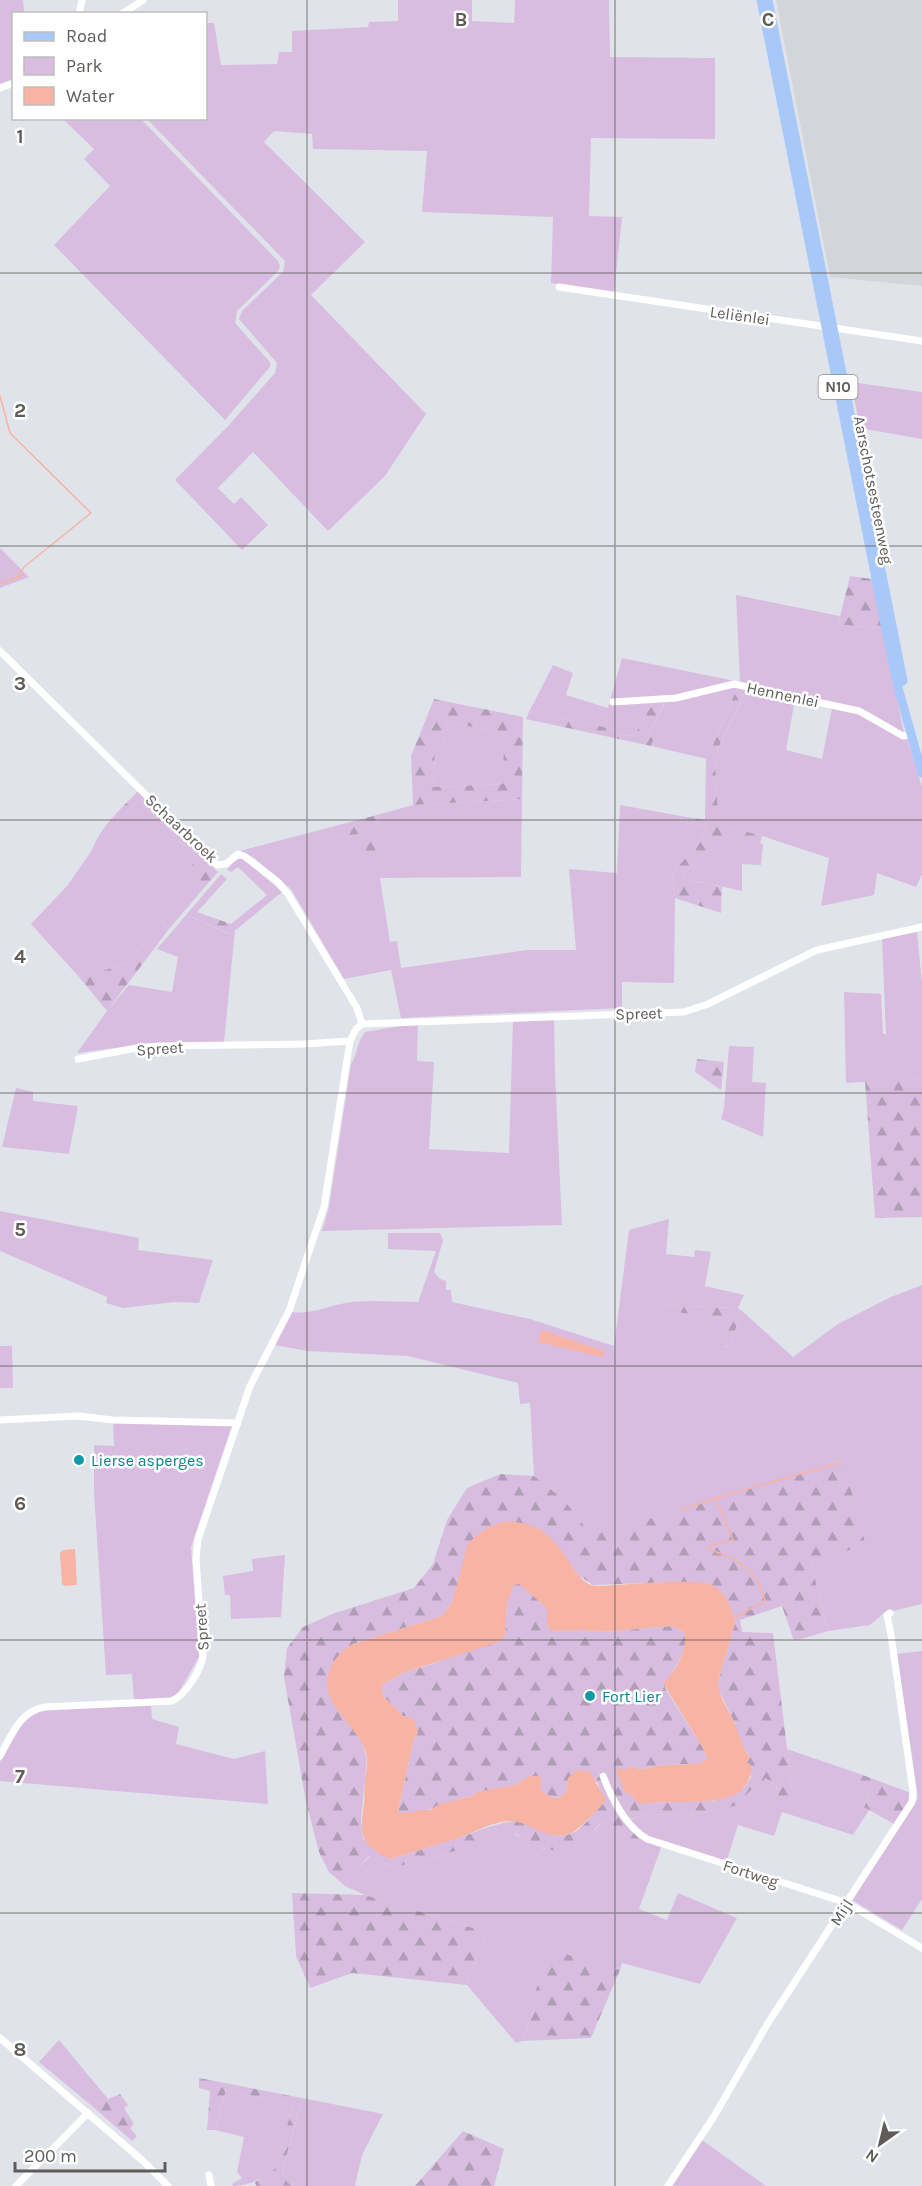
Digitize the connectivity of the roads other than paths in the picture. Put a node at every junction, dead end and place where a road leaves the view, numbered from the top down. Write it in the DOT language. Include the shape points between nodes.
graph roads {
  1 [pos="143,0"];
  2 [pos="761,0"];
  3 [pos="768,0"];
  4 [pos="125,12"];
  5 [pos="559,287"];
  6 [pos="830,328"];
  7 [pos="922,341"];
  8 [pos="0,651"];
  9 [pos="613,702"];
  10 [pos="911,735"];
  11 [pos="922,753"];
  12 [pos="922,773"];
  13 [pos="922,927"];
  14 [pos="362,1024"];
  15 [pos="350,1041"];
  16 [pos="78,1059"];
  17 [pos="0,1420"];
  18 [pos="238,1423"];
  19 [pos="890,1613"];
  20 [pos="0,1756"];
  21 [pos="603,1776"];
  22 [pos="847,1903"];
  23 [pos="922,1948"];
  24 [pos="0,2038"];
  25 [pos="88,2113"];
  26 [pos="209,2175"];
  27 [pos="16,2186"];
  28 [pos="168,2186"];
  29 [pos="212,2186"];
  30 [pos="668,2186"];
  1 -- 4 [label="street"];
  2 -- 6 [label="main road, Aarschotsesteenweg / N10"];
  3 -- 6 [label="main road, Aarschotsesteenweg / N10"];
  5 -- 6 [label="street, Leliënlei"];
  6 -- 7 [label="street, Leliënlei"];
  6 -- 10 [label="main road, Aarschotsesteenweg / N10" via="891,656"];
  6 -- 11 [label="main road, Aarschotsesteenweg / N10" via="904,685"];
  8 -- 14 [label="street, Schaarbroek" via="217,865 226,864 238,854 244,856 283,887 354,1002"];
  9 -- 10 [label="street, Hennenlei" via="676,698 734,684 859,711 903,736"];
  10 -- 12 [label="main road, Aarschotsesteenweg / N10"];
  13 -- 14 [label="street, Spreet" via="817,950 684,1012"];
  14 -- 15 [label="street, Spreet"];
  15 -- 16 [label="street, Spreet" via="159,1046"];
  15 -- 18 [label="street, Spreet" via="324,1207 289,1311 254,1376"];
  17 -- 18 [label="street" via="78,1416"];
  18 -- 20 [label="street, Spreet" via="198,1539 203,1656 181,1695 172,1701 36,1708 19,1722"];
  19 -- 22 [label="street, Mijl" via="887,1615 913,1796"];
  21 -- 22 [label="street, Fortweg" via="627,1821 647,1839"];
  22 -- 23 [label="street, Fortweg"];
  22 -- 30 [label="street, Mijl" via="762,2031 713,2118"];
  24 -- 25 [label="street"];
  25 -- 27 [label="street"];
  25 -- 28 [label="street"];
  26 -- 29 [label="street"];
}
